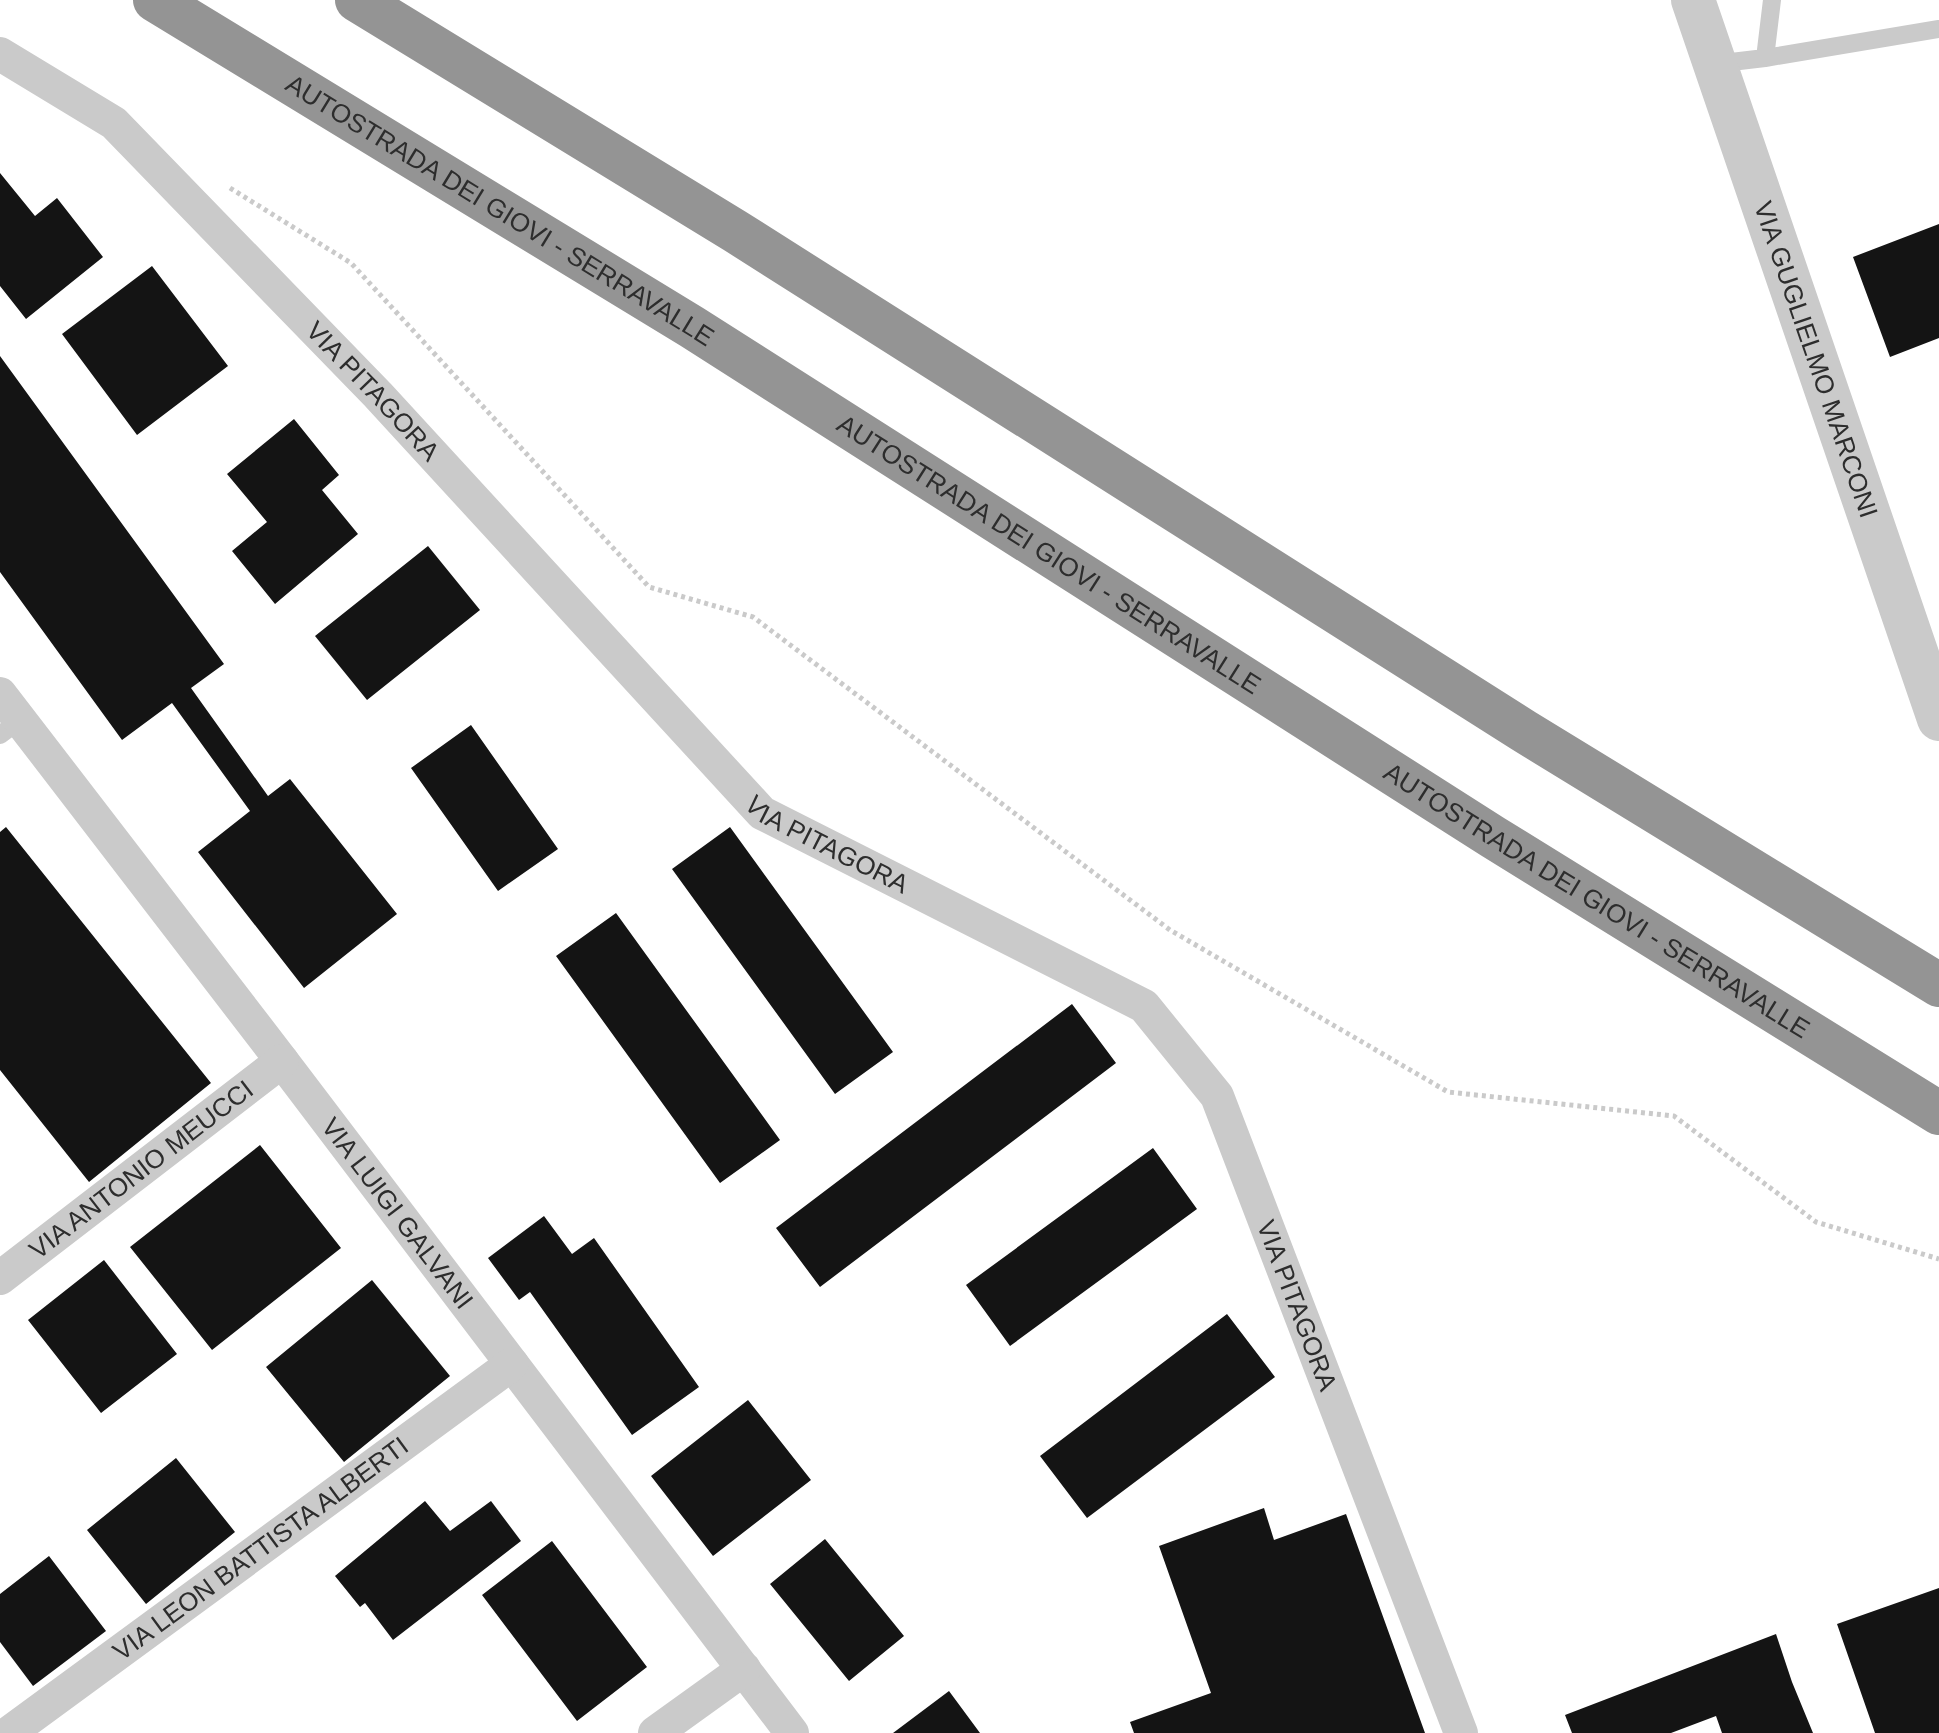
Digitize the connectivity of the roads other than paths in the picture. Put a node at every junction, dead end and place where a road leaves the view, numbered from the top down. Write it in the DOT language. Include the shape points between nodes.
graph roads {
  1 [pos="155,0"];
  2 [pos="357,0"];
  3 [pos="1693,0"];
  4 [pos="1772,0"];
  5 [pos="1939,29"];
  6 [pos="0,54"];
  7 [pos="1765,58"];
  8 [pos="1714,64"];
  9 [pos="7,716"];
  10 [pos="1939,719"];
  11 [pos="1939,985"];
  12 [pos="282,1061"];
  13 [pos="1939,1113"];
  14 [pos="0,1278"];
  15 [pos="512,1364"];
  16 [pos="744,1669"];
  17 [pos="9,1733"];
  18 [pos="655,1733"];
  19 [pos="792,1733"];
  20 [pos="1461,1733"];
  1 -- 13 [label="highway, AUTOSTRADA DEI GIOVI - SERRAVALLE" via="692,327 1493,837"];
  2 -- 11 [label="highway"];
  3 -- 8 [label="street, VIA GUGLIELMO MARCONI"];
  4 -- 7 [label="lane"];
  5 -- 7 [label="lane"];
  6 -- 20 [label="street, VIA PITAGORA" via="114,123 378,395 762,813 1144,1006 1217,1096"];
  7 -- 8 [label="lane"];
  8 -- 10 [label="street, VIA GUGLIELMO MARCONI"];
  9 -- 12 [label="street, VIA LUIGI GALVANI"];
  12 -- 14 [label="street, VIA ANTONIO MEUCCI"];
  12 -- 15 [label="street, VIA LUIGI GALVANI"];
  15 -- 16 [label="street, VIA LUIGI GALVANI"];
  15 -- 17 [label="street, VIA LEON BATTISTA ALBERTI"];
  16 -- 18 [label="street"];
  16 -- 19 [label="street, VIA LUIGI GALVANI"];
}
